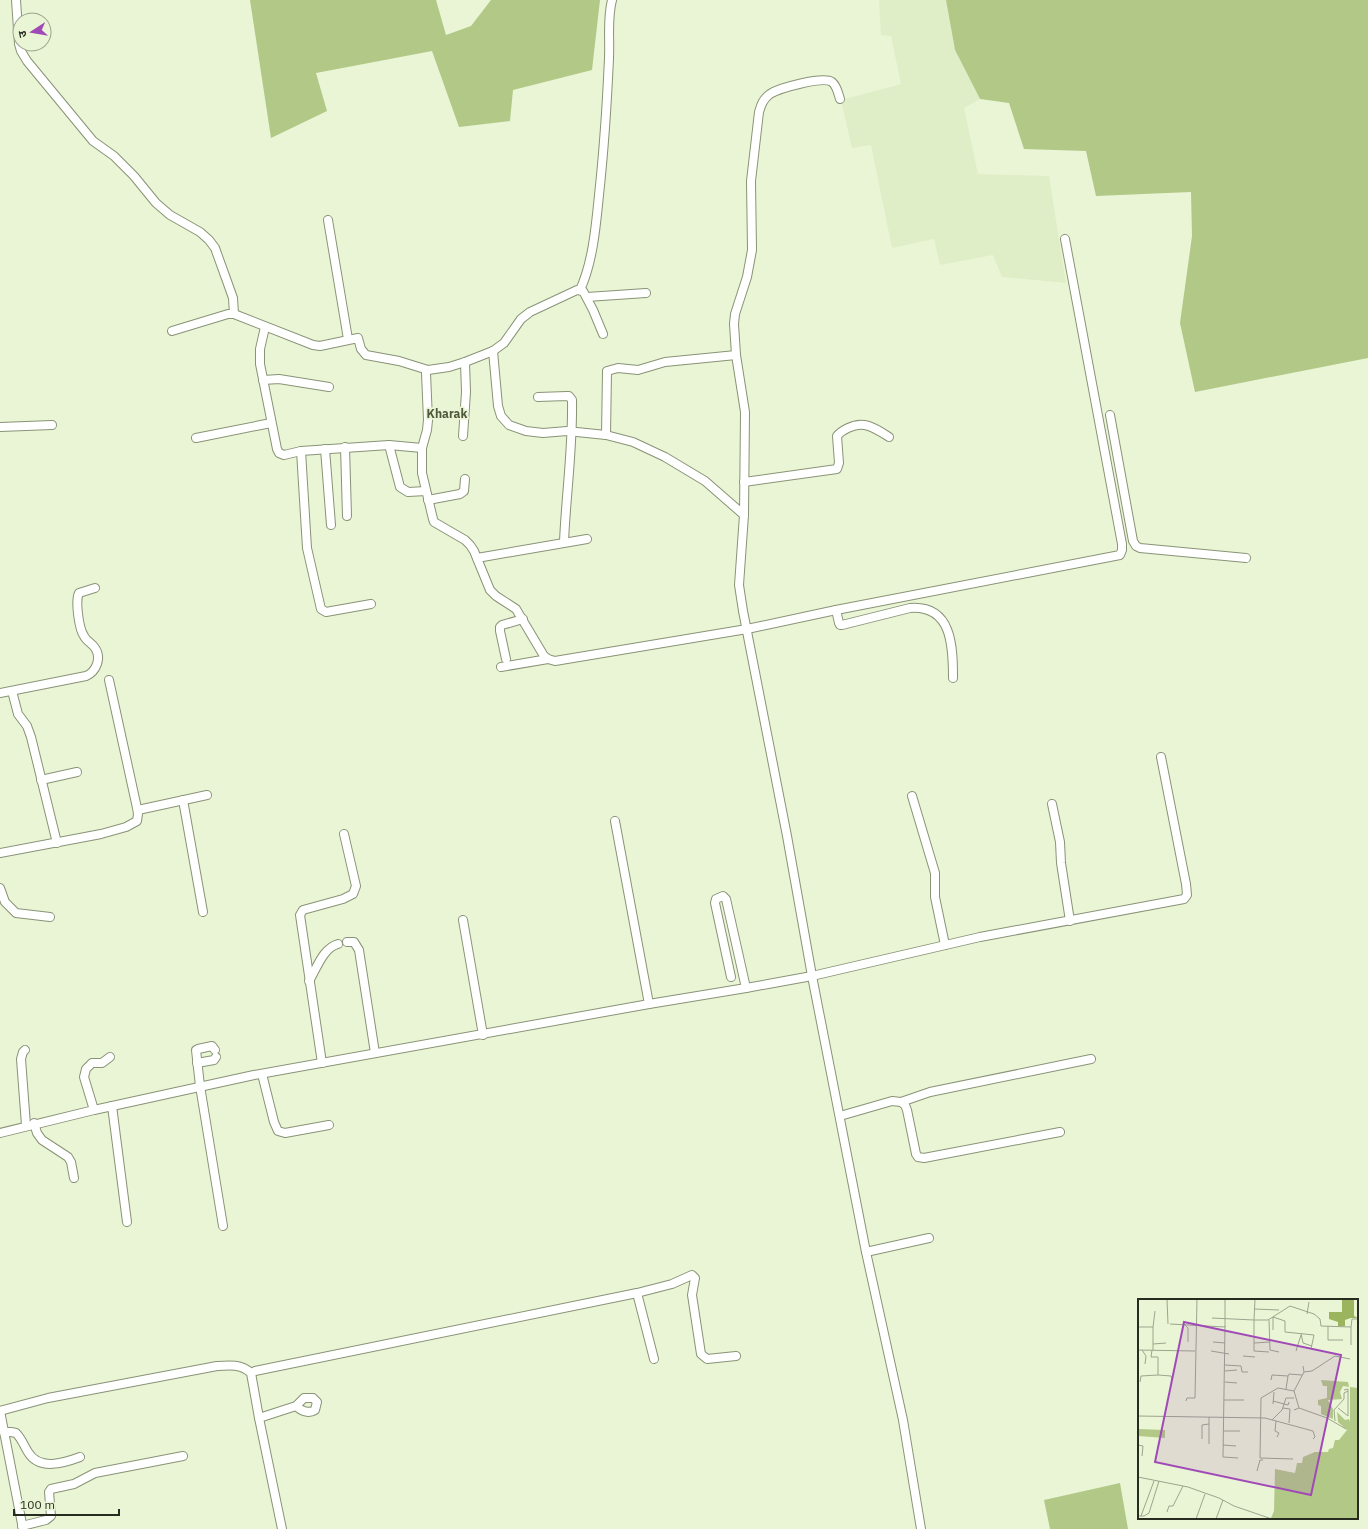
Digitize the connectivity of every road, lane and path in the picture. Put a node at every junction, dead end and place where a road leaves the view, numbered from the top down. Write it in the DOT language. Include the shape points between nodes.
graph roads {
  1 [pos="16,0"];
  2 [pos="612,0"];
  3 [pos="840,99"];
  4 [pos="328,220"];
  5 [pos="1065,240"];
  6 [pos="580,290"];
  7 [pos="646,292"];
  8 [pos="587,297"];
  9 [pos="234,314"];
  10 [pos="265,327"];
  11 [pos="172,331"];
  12 [pos="603,334"];
  13 [pos="348,339"];
  14 [pos="493,351"];
  15 [pos="736,355"];
  16 [pos="465,362"];
  17 [pos="428,370"];
  18 [pos="263,380"];
  19 [pos="329,387"];
  20 [pos="538,397"];
  21 [pos="1110,415"];
  22 [pos="271,422"];
  23 [pos="52,425"];
  24 [pos="0,427"];
  25 [pos="573,432"];
  26 [pos="606,435"];
  27 [pos="463,436"];
  28 [pos="889,437"];
  29 [pos="196,438"];
  30 [pos="389,445"];
  31 [pos="345,448"];
  32 [pos="422,448"];
  33 [pos="325,449"];
  34 [pos="301,451"];
  35 [pos="465,479"];
  36 [pos="744,482"];
  37 [pos="427,496"];
  38 [pos="744,515"];
  39 [pos="347,516"];
  40 [pos="331,525"];
  41 [pos="587,539"];
  42 [pos="564,542"];
  43 [pos="477,558"];
  44 [pos="1246,558"];
  45 [pos="94,588"];
  46 [pos="371,604"];
  47 [pos="836,610"];
  48 [pos="523,619"];
  49 [pos="747,629"];
  50 [pos="506,659"];
  51 [pos="548,659"];
  52 [pos="501,667"];
  53 [pos="953,678"];
  54 [pos="109,680"];
  55 [pos="12,691"];
  56 [pos="0,694"];
  57 [pos="1161,757"];
  58 [pos="77,772"];
  59 [pos="41,780"];
  60 [pos="207,795"];
  61 [pos="912,796"];
  62 [pos="183,800"];
  63 [pos="1052,804"];
  64 [pos="138,810"];
  65 [pos="615,821"];
  66 [pos="344,834"];
  67 [pos="57,843"];
  68 [pos="0,853"];
  69 [pos="0,888"];
  70 [pos="203,912"];
  71 [pos="50,917"];
  72 [pos="463,920"];
  73 [pos="1070,921"];
  74 [pos="347,942"];
  75 [pos="338,944"];
  76 [pos="945,945"];
  77 [pos="812,976"];
  78 [pos="731,977"];
  79 [pos="309,981"];
  80 [pos="746,988"];
  81 [pos="648,1004"];
  82 [pos="483,1035"];
  83 [pos="26,1050"];
  84 [pos="375,1052"];
  85 [pos="110,1057"];
  86 [pos="1091,1059"];
  87 [pos="197,1063"];
  88 [pos="322,1063"];
  89 [pos="262,1074"];
  90 [pos="200,1086"];
  91 [pos="902,1102"];
  92 [pos="112,1106"];
  93 [pos="94,1110"];
  94 [pos="840,1116"];
  95 [pos="30,1124"];
  96 [pos="329,1125"];
  97 [pos="1060,1132"];
  98 [pos="0,1133"];
  99 [pos="74,1178"];
  100 [pos="127,1222"];
  101 [pos="223,1226"];
  102 [pos="929,1238"];
  103 [pos="866,1252"];
  104 [pos="637,1292"];
  105 [pos="736,1356"];
  106 [pos="654,1359"];
  107 [pos="251,1373"];
  108 [pos="296,1406"];
  109 [pos="0,1411"];
  110 [pos="259,1418"];
  111 [pos="4,1432"];
  112 [pos="183,1456"];
  113 [pos="80,1457"];
  114 [pos="22,1527"];
  115 [pos="282,1529"];
  116 [pos="921,1529"];
  1 -- 9 [label="street" via="19,44 27,61 93,141 134,176 156,203 209,240 216,251 228,284"];
  2 -- 6 [label="street" via="609,16 610,47 604,144 596,223 587,270"];
  3 -- 15 [label="street" via="832,82 812,81 777,91 761,104 751,181 752,250 747,277 735,314"];
  4 -- 13 [label="street"];
  5 -- 47 [label="street" via="1102,432 1122,553"];
  6 -- 8 [label="street"];
  6 -- 14 [label="street" via="530,312 504,343"];
  7 -- 8 [label="street"];
  8 -- 12 [label="street"];
  9 -- 10 [label="street"];
  9 -- 11 [label="street"];
  10 -- 13 [label="street" via="313,345"];
  10 -- 18 [label="street" via="260,349"];
  13 -- 17 [label="street" via="358,338 363,352 369,356 399,361"];
  14 -- 16 [label="street"];
  14 -- 25 [label="street" via="498,406 507,424 539,433"];
  15 -- 26 [label="street" via="666,362 638,370 618,368 607,371"];
  15 -- 36 [label="street" via="745,412"];
  16 -- 17 [label="street"];
  16 -- 27 [label="street"];
  17 -- 32 [label="street" via="425,377 428,426"];
  18 -- 19 [label="street" via="278,379"];
  18 -- 22 [label="street"];
  20 -- 25 [label="street" via="571,397"];
  21 -- 44 [label="street" via="1136,546"];
  22 -- 29 [label="street"];
  22 -- 34 [label="street" via="279,453 284,455"];
  23 -- 24 [label="street"];
  25 -- 26 [label="street"];
  25 -- 42 [label="street"];
  26 -- 38 [label="street" via="642,446 700,478"];
  28 -- 36 [label="street" via="864,424 853,426 837,436 837,469"];
  30 -- 31 [label="street"];
  30 -- 32 [label="street"];
  30 -- 37 [label="street" via="400,487 408,492"];
  31 -- 33 [label="street"];
  31 -- 39 [label="street"];
  32 -- 37 [label="street" via="422,473"];
  33 -- 34 [label="street"];
  33 -- 40 [label="street"];
  34 -- 46 [label="street" via="307,548 321,609 326,612"];
  35 -- 37 [label="street" via="465,487 458,495"];
  36 -- 38 [label="street"];
  37 -- 43 [label="street" via="434,522 467,542"];
  38 -- 49 [label="street" via="739,585"];
  41 -- 42 [label="street"];
  42 -- 43 [label="street"];
  43 -- 48 [label="street" via="490,590 513,606"];
  45 -- 55 [label="street" via="82,592 77,599 82,632 97,652 97,665 93,672 86,676"];
  47 -- 49 [label="street"];
  47 -- 53 [label="street" via="839,623 842,625 910,608 933,611 941,618 948,632 953,656"];
  48 -- 50 [label="street" via="500,627"];
  48 -- 51 [label="street" via="541,652"];
  49 -- 51 [label="street" via="556,662"];
  49 -- 77 [label="street"];
  51 -- 52 [label="street"];
  54 -- 64 [label="street"];
  55 -- 56 [label="street"];
  55 -- 59 [label="street" via="19,716 29,730"];
  57 -- 73 [label="street" via="1186,884 1186,898"];
  58 -- 59 [label="street"];
  59 -- 67 [label="street"];
  60 -- 62 [label="street"];
  61 -- 76 [label="street" via="935,873 935,897"];
  62 -- 64 [label="street"];
  62 -- 70 [label="street"];
  63 -- 73 [label="street" via="1060,842 1060,862"];
  64 -- 67 [label="street" via="137,821 126,827"];
  65 -- 81 [label="street"];
  66 -- 79 [label="street" via="356,886 353,894 303,910 300,915"];
  67 -- 68 [label="street"];
  69 -- 71 [label="street" via="5,902 16,913"];
  72 -- 82 [label="street"];
  73 -- 76 [label="street"];
  74 -- 84 [label="street" via="354,942 359,950"];
  75 -- 79 [label="street" via="327,950"];
  76 -- 77 [label="street"];
  77 -- 80 [label="street"];
  77 -- 94 [label="street"];
  78 -- 80 [label="street" via="715,903 716,899 723,896 726,899"];
  79 -- 88 [label="street"];
  80 -- 81 [label="street"];
  81 -- 82 [label="street"];
  82 -- 84 [label="street"];
  83 -- 95 [label="street" via="21,1058"];
  84 -- 88 [label="street"];
  85 -- 93 [label="street" via="102,1063 92,1063 85,1072"];
  86 -- 91 [label="street" via="930,1092"];
  87 -- 87 [label="street" via="214,1060 212,1046 196,1050"];
  87 -- 90 [label="street"];
  88 -- 89 [label="street"];
  89 -- 90 [label="street"];
  89 -- 96 [label="street" via="278,1131 285,1133"];
  90 -- 92 [label="street"];
  90 -- 101 [label="street"];
  91 -- 94 [label="street" via="892,1101"];
  91 -- 97 [label="street" via="907,1110 916,1154 920,1158"];
  92 -- 93 [label="street"];
  92 -- 100 [label="street"];
  93 -- 95 [label="street"];
  94 -- 103 [label="street"];
  95 -- 98 [label="street"];
  95 -- 99 [label="street" via="42,1140 68,1157"];
  102 -- 103 [label="street"];
  103 -- 116 [label="street" via="903,1420"];
  104 -- 105 [label="street" via="672,1284 693,1275 695,1280 692,1296 701,1354 707,1359"];
  104 -- 106 [label="street"];
  104 -- 107 [label="street"];
  107 -- 109 [label="street" via="238,1366 217,1366 48,1398"];
  107 -- 110 [label="street"];
  108 -- 110 [label="street"];
  109 -- 111 [label="street"];
  110 -- 115 [label="street"];
  111 -- 113 [label="street" via="18,1434 31,1456 44,1464 62,1463"];
  111 -- 114 [label="street"];
  112 -- 114 [label="street" via="95,1473 74,1484 53,1488 48,1492 50,1516 46,1520"];
}
